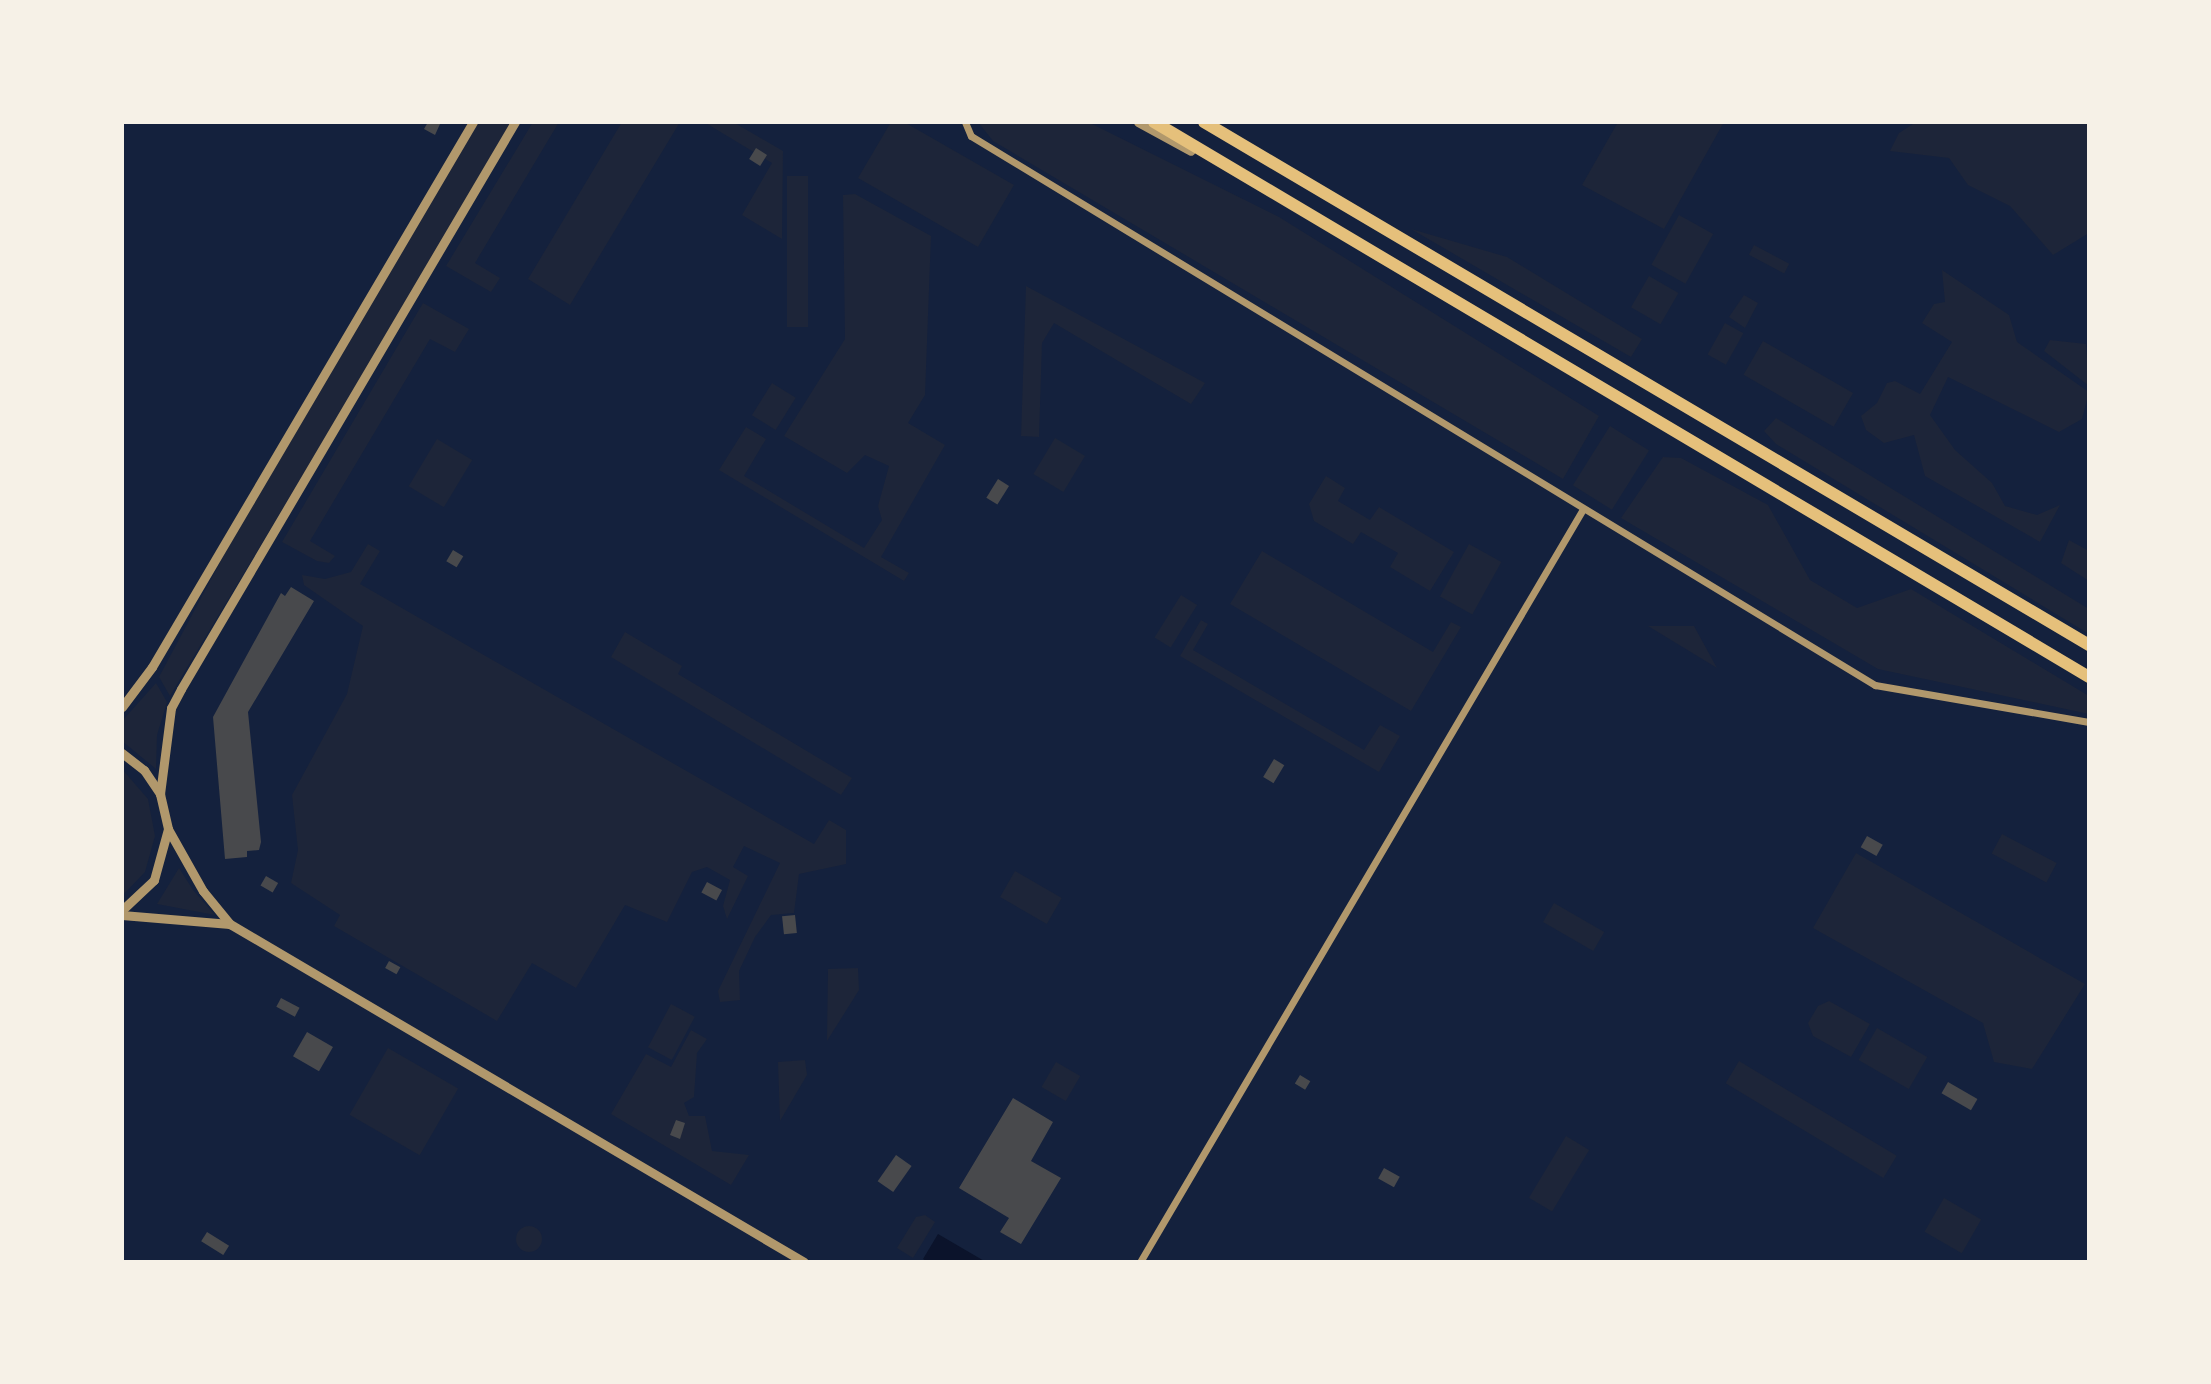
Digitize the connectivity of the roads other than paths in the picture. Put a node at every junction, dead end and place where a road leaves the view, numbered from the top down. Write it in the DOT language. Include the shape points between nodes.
graph roads {
  1 [pos="473,122"];
  2 [pos="515,122"];
  3 [pos="965,122"];
  4 [pos="1138,122"];
  5 [pos="1154,122"];
  6 [pos="1204,122"];
  7 [pos="1215,122"];
  8 [pos="1291,171"];
  9 [pos="1272,194"];
  10 [pos="1583,509"];
  11 [pos="2089,645"];
  12 [pos="2089,677"];
  13 [pos="122,707"];
  14 [pos="2089,722"];
  15 [pos="122,753"];
  16 [pos="160,794"];
  17 [pos="168,829"];
  18 [pos="122,912"];
  19 [pos="230,924"];
  20 [pos="804,1262"];
  21 [pos="1140,1262"];
  1 -- 13 [label="street" via="152,667"];
  2 -- 16 [label="street" via="181,689 171,708"];
  3 -- 10 [label="street" via="971,136"];
  4 -- 9 [label="street"];
  5 -- 9 [label="main road"];
  6 -- 8 [label="main road"];
  7 -- 8 [label="street"];
  8 -- 11 [label="main road"];
  9 -- 12 [label="main road"];
  10 -- 14 [label="street" via="1875,685"];
  10 -- 21 [label="street"];
  15 -- 16 [label="street" via="144,770"];
  16 -- 17 [label="street"];
  17 -- 18 [label="street" via="154,880"];
  17 -- 19 [label="street" via="203,891"];
  18 -- 19 [label="street"];
  19 -- 20 [label="street"];
}
